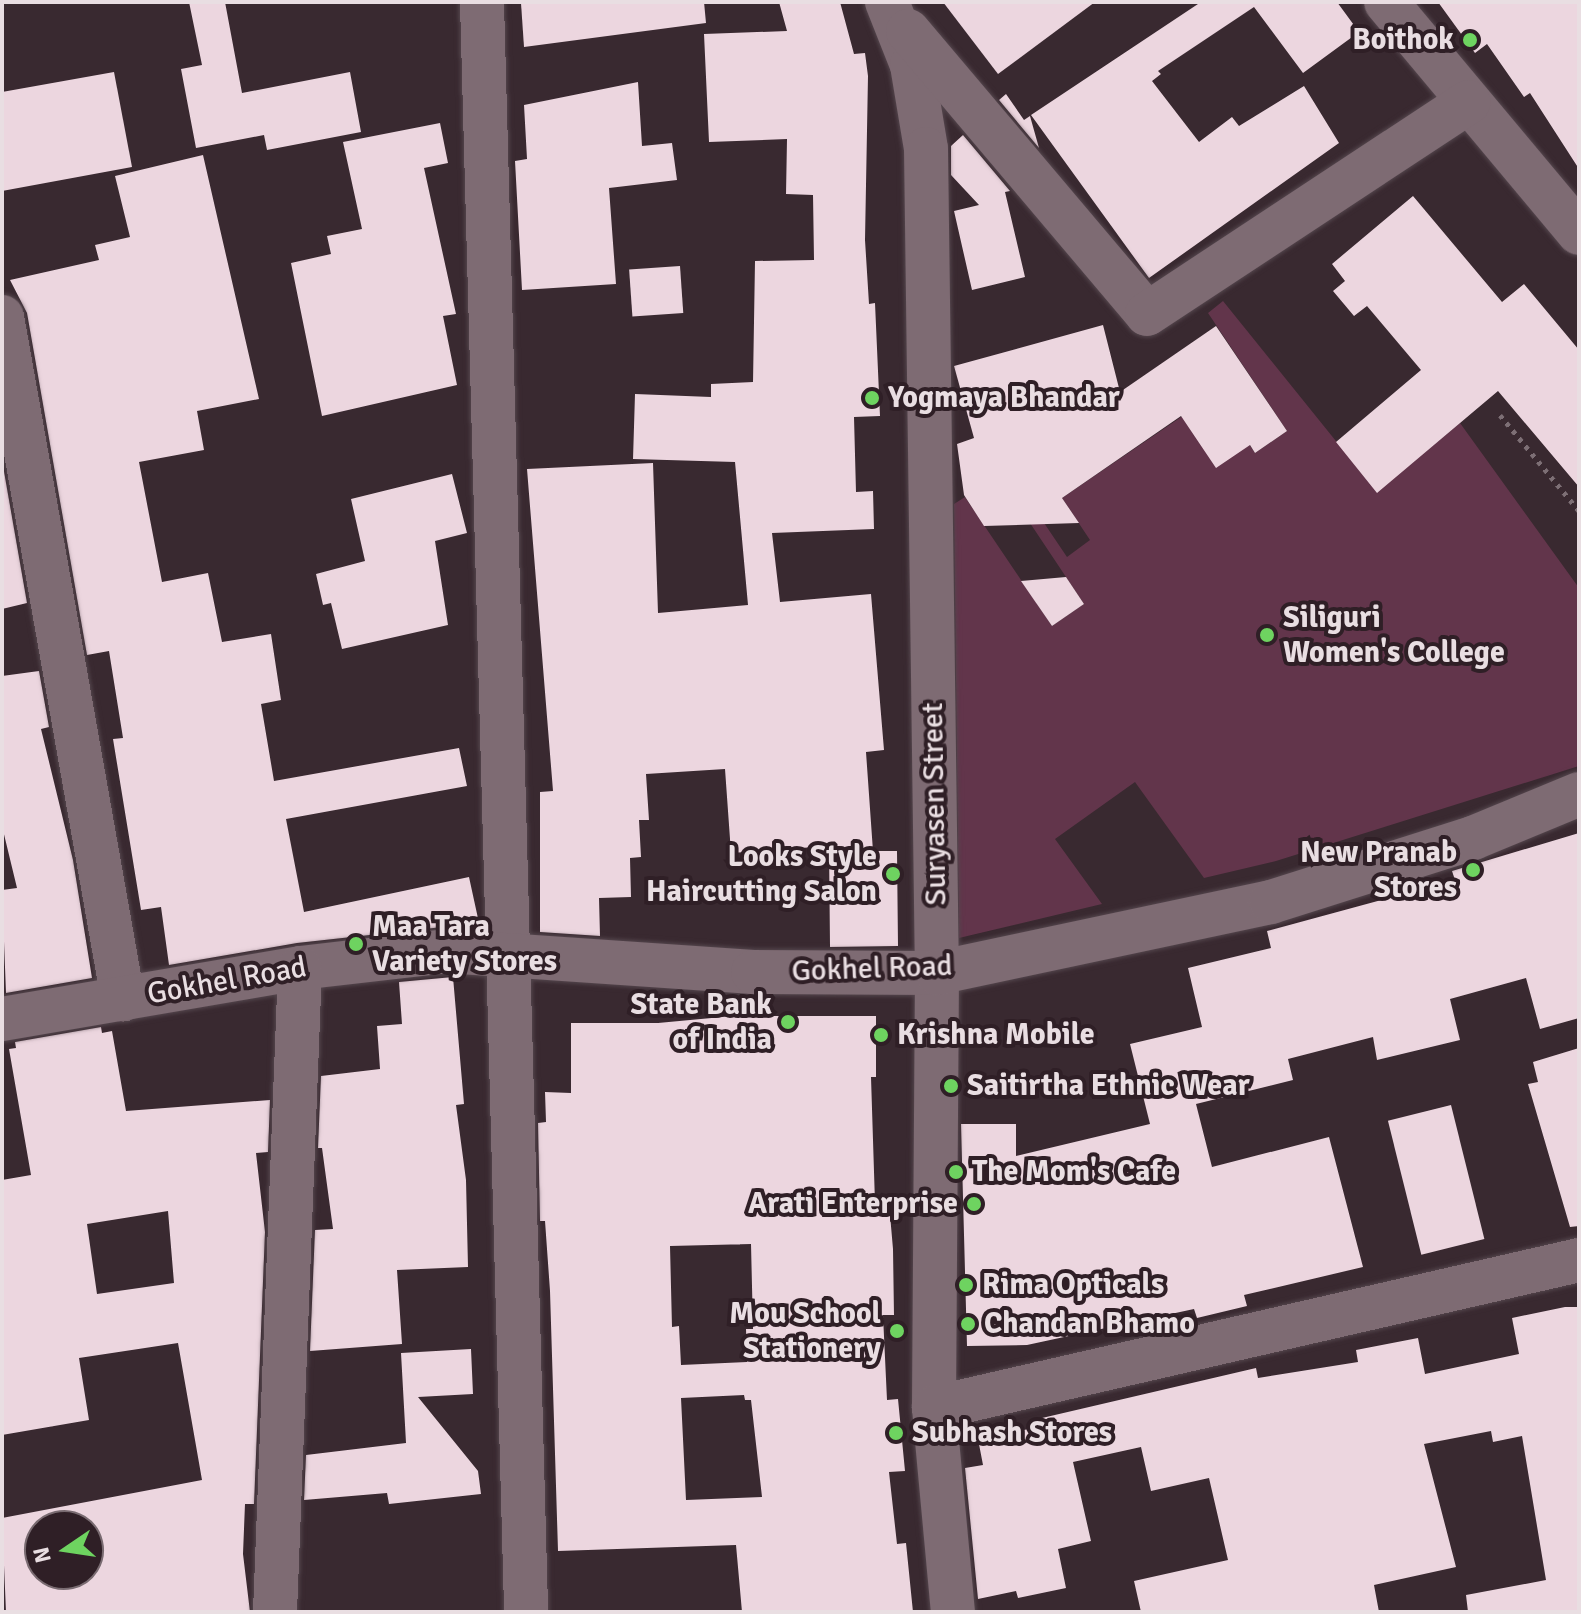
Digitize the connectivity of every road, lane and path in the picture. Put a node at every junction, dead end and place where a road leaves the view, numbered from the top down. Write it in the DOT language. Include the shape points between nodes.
graph roads {
  1 [pos="482,2"];
  2 [pos="1386,2"];
  3 [pos="890,8"];
  4 [pos="1468,102"];
  5 [pos="1579,233"];
  6 [pos="2,317"];
  7 [pos="1500,415"];
  8 [pos="1579,511"];
  9 [pos="1579,794"];
  10 [pos="507,955"];
  11 [pos="300,968"];
  12 [pos="937,973"];
  13 [pos="123,999"];
  14 [pos="2,1019"];
  15 [pos="1579,1260"];
  16 [pos="934,1408"];
  17 [pos="275,1612"];
  18 [pos="526,1612"];
  19 [pos="953,1612"];
  1 -- 10 [label="street"];
  2 -- 4 [label="street"];
  3 -- 4 [label="street" via="1147,314"];
  3 -- 12 [label="street, Suryasen Street" via="912,65 926,149"];
  4 -- 5 [label="street"];
  6 -- 13 [label="street"];
  7 -- 8 [label="path"];
  9 -- 12 [label="street, Gokhel Road" via="1473,838 1271,902"];
  10 -- 11 [label="street, Gokhel Road" via="446,951"];
  10 -- 12 [label="street, Gokhel Road" via="753,972"];
  10 -- 18 [label="street"];
  11 -- 13 [label="street, Gokhel Road"];
  11 -- 17 [label="street"];
  12 -- 16 [label="street, Suryasen Street"];
  13 -- 14 [label="street, Gokhel Road"];
  15 -- 16 [label="street"];
  16 -- 19 [label="street, Suryasen Street"];
}
